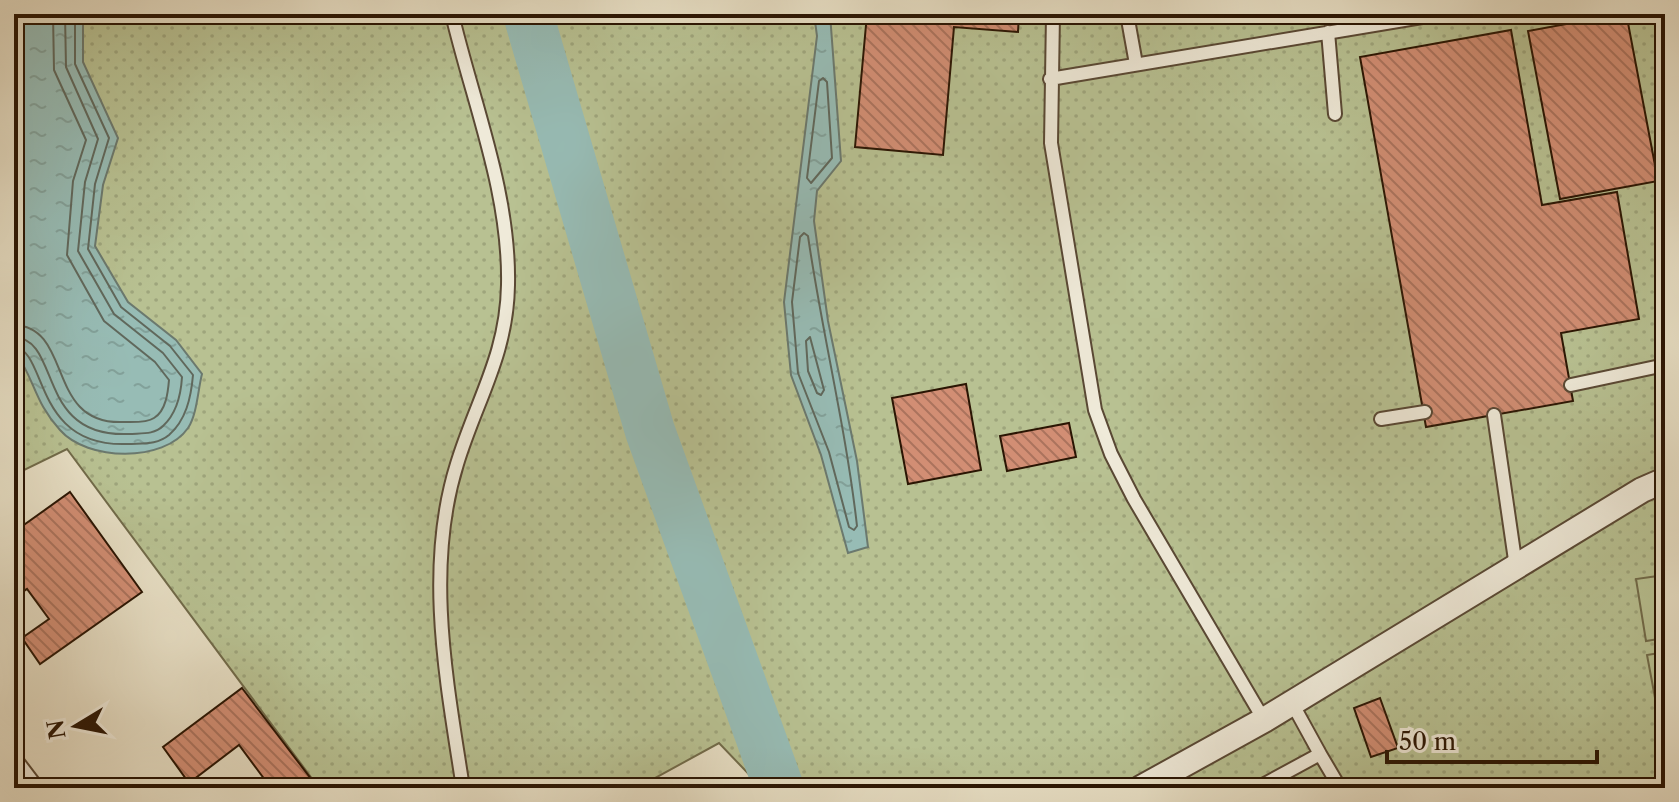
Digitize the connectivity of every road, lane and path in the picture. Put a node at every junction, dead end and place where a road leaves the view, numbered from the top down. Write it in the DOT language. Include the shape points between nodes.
graph roads {
  1 [pos="452,14"];
  2 [pos="1053,14"];
  3 [pos="1127,14"];
  4 [pos="1440,14"];
  5 [pos="1328,32"];
  6 [pos="1136,64"];
  7 [pos="1050,79"];
  8 [pos="1335,114"];
  9 [pos="1665,365"];
  10 [pos="1571,385"];
  11 [pos="1425,412"];
  12 [pos="1494,415"];
  13 [pos="1381,419"];
  14 [pos="1665,480"];
  15 [pos="1516,567"];
  16 [pos="1292,703"];
  17 [pos="1264,720"];
  18 [pos="1320,754"];
  19 [pos="14,767"];
  20 [pos="1261,786"];
  21 [pos="30,788"];
  22 [pos="463,788"];
  23 [pos="1141,788"];
  24 [pos="1340,788"];
  1 -- 22 [label="lane" via="495,175 508,285 500,348 456,465 443,543 444,663"];
  2 -- 7 [label="lane"];
  3 -- 6 [label="lane"];
  4 -- 5 [label="lane"];
  5 -- 6 [label="lane"];
  5 -- 8 [label="lane"];
  6 -- 7 [label="lane"];
  7 -- 17 [label="lane" via="1051,143 1095,410 1134,499"];
  9 -- 10 [label="lane"];
  11 -- 13 [label="lane"];
  12 -- 15 [label="lane"];
  14 -- 15 [label="street"];
  15 -- 16 [label="street"];
  16 -- 17 [label="street"];
  16 -- 18 [label="lane"];
  17 -- 23 [label="street"];
  18 -- 20 [label="lane"];
  18 -- 24 [label="lane"];
  19 -- 21 [label="street"];
}
